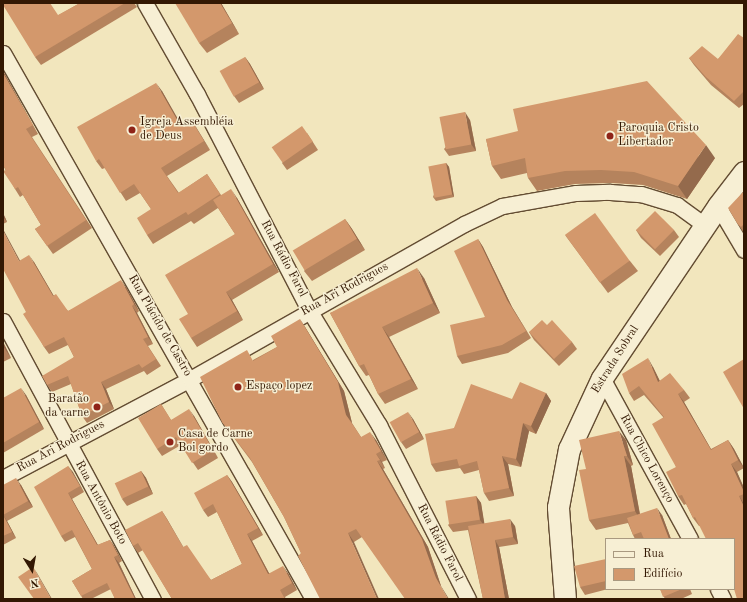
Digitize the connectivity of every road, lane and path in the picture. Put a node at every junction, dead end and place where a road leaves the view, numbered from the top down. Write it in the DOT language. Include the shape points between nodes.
graph roads {
  1 [pos="145,3"];
  2 [pos="3,54"];
  3 [pos="744,172"];
  4 [pos="718,206"];
  5 [pos="704,225"];
  6 [pos="744,250"];
  7 [pos="309,310"];
  8 [pos="3,321"];
  9 [pos="602,378"];
  10 [pos="190,379"];
  11 [pos="67,443"];
  12 [pos="3,478"];
  13 [pos="689,538"];
  14 [pos="718,590"];
  15 [pos="153,599"];
  16 [pos="313,599"];
  17 [pos="468,599"];
  18 [pos="565,599"];
  19 [pos="723,599"];
  1 -- 7 [label="street, Rua Rádio Farol" via="197,94"];
  2 -- 10 [label="street, Rua Plácido de Castro"];
  3 -- 4 [label="street, Estrada Sobral"];
  4 -- 5 [label="street, Estrada Sobral"];
  4 -- 6 [label="street"];
  5 -- 7 [label="street, Rua Ari Rodrigues" via="677,205 641,194 610,192 540,198 502,206 464,224"];
  5 -- 9 [label="street, Estrada Sobral"];
  7 -- 10 [label="street, Rua Ari Rodrigues"];
  7 -- 17 [label="street, Rua Rádio Farol" via="379,425"];
  8 -- 11 [label="street, Rua Antônio Boto"];
  9 -- 13 [label="street, Rua Chico Lorenço"];
  9 -- 18 [label="street, Estrada Sobral" via="569,449 558,507"];
  10 -- 11 [label="street, Rua Ari Rodrigues"];
  10 -- 16 [label="street, Rua Plácido de Castro"];
  11 -- 12 [label="street, Rua Ari Rodrigues"];
  11 -- 15 [label="street, Rua Antônio Boto"];
  14 -- 19 [label="street"];
}
